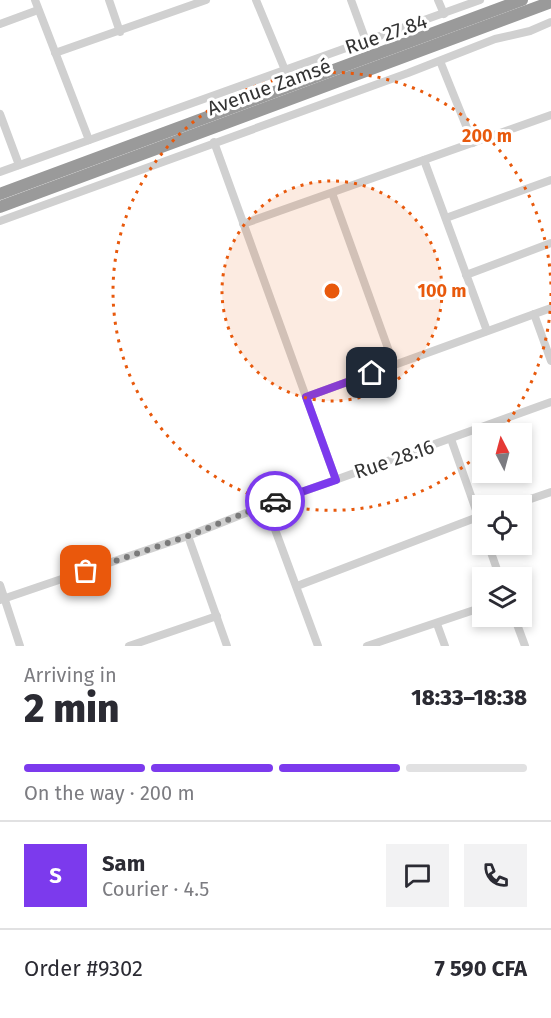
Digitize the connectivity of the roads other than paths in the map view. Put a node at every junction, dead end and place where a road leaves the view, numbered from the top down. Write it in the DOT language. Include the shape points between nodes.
graph roads {
  1 [pos="35,0"];
  2 [pos="109,0"];
  3 [pos="206,0"];
  4 [pos="256,0"];
  5 [pos="351,0"];
  6 [pos="438,0"];
  7 [pos="480,0"];
  8 [pos="522,0"];
  9 [pos="551,2"];
  10 [pos="189,3"];
  11 [pos="38,10"];
  12 [pos="444,14"];
  13 [pos="551,22"];
  14 [pos="0,24"];
  15 [pos="120,32"];
  16 [pos="366,41"];
  17 [pos="55,53"];
  18 [pos="440,61"];
  19 [pos="285,70"];
  20 [pos="0,114"];
  21 [pos="551,115"];
  22 [pos="89,140"];
  23 [pos="214,142"];
  24 [pos="473,142"];
  25 [pos="424,160"];
  26 [pos="19,165"];
  27 [pos="0,172"];
  28 [pos="551,180"];
  29 [pos="332,193"];
  30 [pos="0,194"];
  31 [pos="0,207"];
  32 [pos="446,218"];
  33 [pos="0,221"];
  34 [pos="243,224"];
  35 [pos="551,243"];
  36 [pos="466,275"];
  37 [pos="551,308"];
  38 [pos="534,314"];
  39 [pos="487,331"];
  40 [pos="551,361"];
  41 [pos="393,365"];
  42 [pos="306,397"];
  43 [pos="551,402"];
  44 [pos="451,439"];
  45 [pos="336,480"];
  46 [pos="551,492"];
  47 [pos="473,495"];
  48 [pos="532,498"];
  49 [pos="266,505"];
  50 [pos="472,519"];
  51 [pos="188,536"];
  52 [pos="0,585"];
  53 [pos="297,586"];
  54 [pos="2,599"];
  55 [pos="472,611"];
  56 [pos="217,616"];
  57 [pos="437,624"];
  58 [pos="518,627"];
  59 [pos="382,644"];
  60 [pos="20,646"];
  61 [pos="129,646"];
  62 [pos="227,646"];
  63 [pos="318,646"];
  64 [pos="367,646"];
  65 [pos="445,646"];
  66 [pos="525,646"];
  1 -- 11 [label="street"];
  2 -- 15 [label="street"];
  3 -- 10 [label="street"];
  4 -- 19 [label="street"];
  5 -- 16 [label="street"];
  6 -- 12 [label="street"];
  7 -- 12 [label="street, Rue 27.84"];
  8 -- 30 [label="highway, Avenue Zamsé"];
  9 -- 31 [label="highway, Avenue Zamsé"];
  10 -- 15 [label="street"];
  11 -- 14 [label="street"];
  11 -- 17 [label="street"];
  12 -- 16 [label="street, Rue 27.84"];
  13 -- 18 [label="street"];
  15 -- 17 [label="street"];
  16 -- 19 [label="street, Rue 27.84"];
  17 -- 22 [label="street"];
  18 -- 23 [label="street"];
  18 -- 24 [label="street"];
  19 -- 22 [label="street, Rue 27.84"];
  20 -- 26 [label="street"];
  21 -- 24 [label="street"];
  22 -- 26 [label="street, Rue 27.84"];
  23 -- 33 [label="street"];
  23 -- 34 [label="street"];
  24 -- 25 [label="street"];
  25 -- 29 [label="street"];
  25 -- 32 [label="street"];
  26 -- 27 [label="street, Rue 27.84"];
  28 -- 32 [label="street"];
  29 -- 34 [label="street"];
  29 -- 41 [label="street"];
  32 -- 36 [label="street"];
  34 -- 42 [label="street"];
  35 -- 36 [label="street"];
  36 -- 39 [label="street"];
  37 -- 38 [label="street"];
  38 -- 39 [label="street"];
  38 -- 40 [label="street"];
  39 -- 41 [label="street"];
  41 -- 42 [label="street"];
  42 -- 45 [label="street"];
  43 -- 44 [label="street, Rue 28.16"];
  44 -- 45 [label="street, Rue 28.16"];
  44 -- 47 [label="street"];
  45 -- 49 [label="street, Rue 28.16"];
  46 -- 48 [label="street"];
  49 -- 51 [label="street, Rue 28.16"];
  49 -- 53 [label="street"];
  50 -- 53 [label="street"];
  51 -- 54 [label="street, Rue 28.16"];
  51 -- 56 [label="street"];
  52 -- 54 [label="street"];
  53 -- 63 [label="street"];
  54 -- 60 [label="street"];
  55 -- 57 [label="street"];
  56 -- 61 [label="street"];
  56 -- 62 [label="street"];
  57 -- 59 [label="street"];
  57 -- 65 [label="street"];
  58 -- 66 [label="street"];
  59 -- 64 [label="street"];
}
